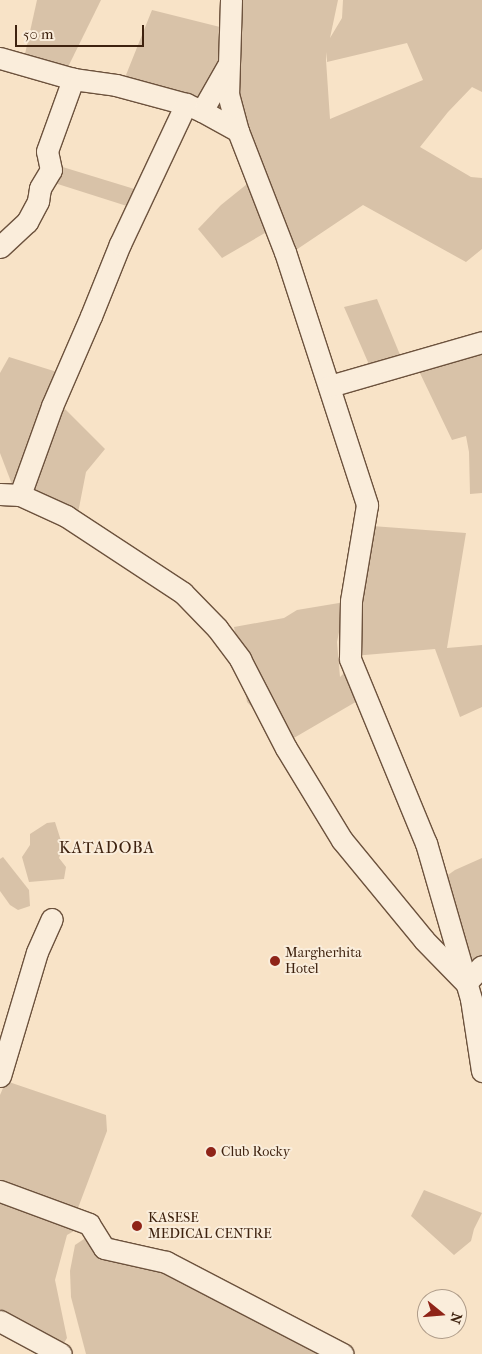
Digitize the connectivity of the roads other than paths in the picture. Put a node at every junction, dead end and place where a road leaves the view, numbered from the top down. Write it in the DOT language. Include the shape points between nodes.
graph roads {
  1 [pos="231,0"];
  2 [pos="0,58"];
  3 [pos="228,67"];
  4 [pos="73,79"];
  5 [pos="194,107"];
  6 [pos="238,132"];
  7 [pos="0,247"];
  8 [pos="482,342"];
  9 [pos="330,386"];
  10 [pos="10,495"];
  11 [pos="52,919"];
  12 [pos="482,966"];
  13 [pos="466,983"];
  14 [pos="482,1071"];
  15 [pos="0,1076"];
  16 [pos="0,1191"];
  17 [pos="0,1321"];
  18 [pos="61,1354"];
  19 [pos="343,1354"];
  1 -- 3 [label="street"];
  2 -- 4 [label="street"];
  3 -- 5 [label="street"];
  3 -- 6 [label="street" via="229,104"];
  4 -- 5 [label="street" via="116,85"];
  4 -- 7 [label="street" via="48,151 51,170 40,188 38,202 27,222"];
  5 -- 6 [label="street"];
  5 -- 10 [label="street" via="120,244 92,316"];
  6 -- 9 [label="street" via="285,252"];
  8 -- 9 [label="street"];
  9 -- 13 [label="street" via="368,509 351,601 350,659 426,843"];
  10 -- 13 [label="street" via="66,516 183,593 212,623 240,659 286,748 342,840 424,940"];
  11 -- 15 [label="street" via="37,952"];
  12 -- 13 [label="street"];
  13 -- 14 [label="street"];
  16 -- 19 [label="street" via="89,1224 104,1248 166,1262"];
  17 -- 18 [label="street"];
}
